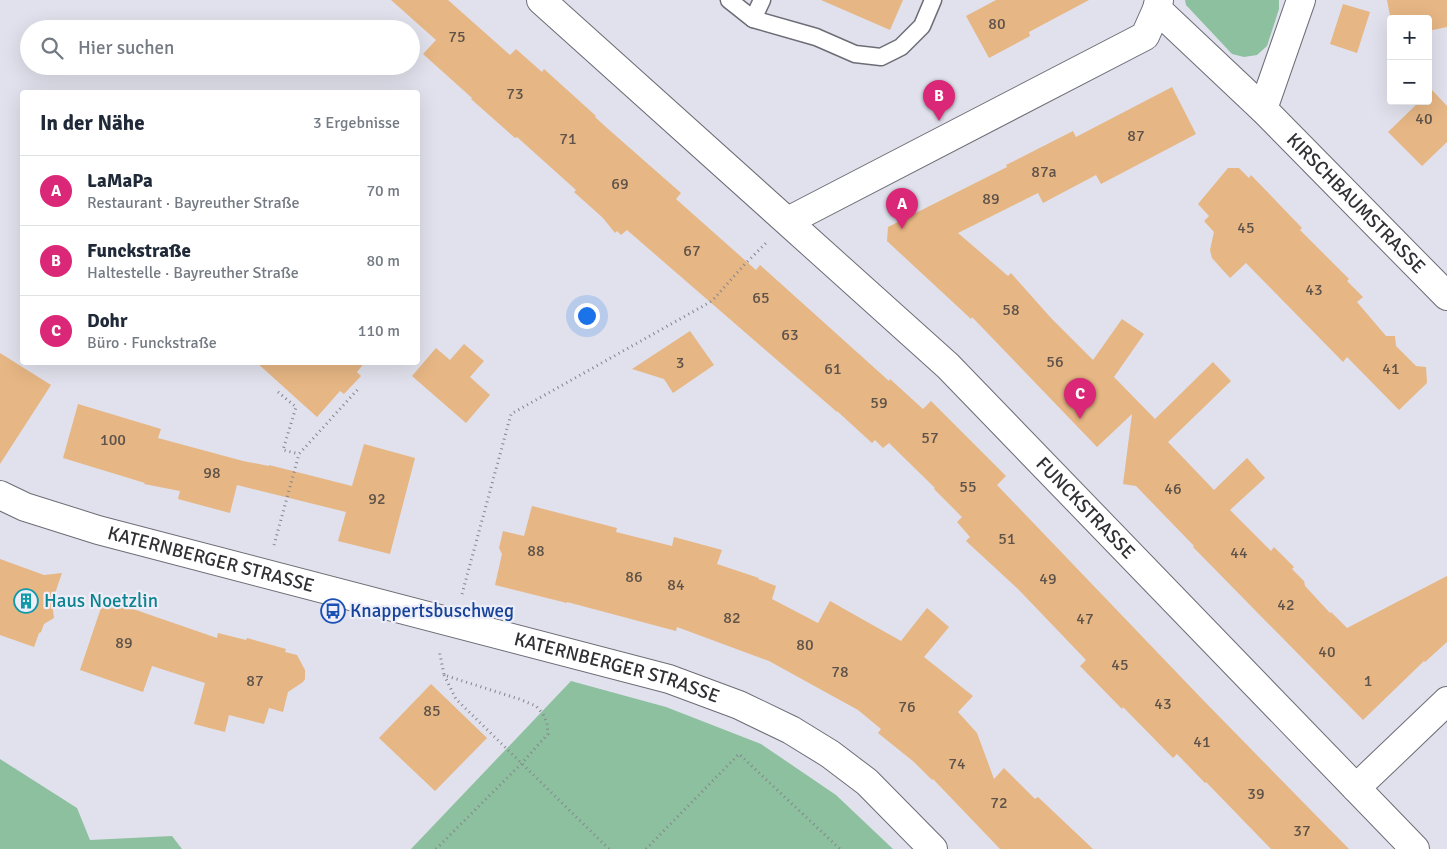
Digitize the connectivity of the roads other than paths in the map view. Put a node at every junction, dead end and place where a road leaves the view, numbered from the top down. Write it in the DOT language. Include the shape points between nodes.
graph roads {
  1 [pos="541,0"];
  2 [pos="729,0"];
  3 [pos="762,0"];
  4 [pos="933,0"];
  5 [pos="1301,0"];
  6 [pos="1158,5"];
  7 [pos="752,19"];
  8 [pos="1263,109"];
  9 [pos="788,221"];
  10 [pos="1447,296"];
  11 [pos="0,496"];
  12 [pos="1447,701"];
  13 [pos="1356,788"];
  14 [pos="933,849"];
  15 [pos="1415,849"];
  1 -- 9 [label="street, FUNCKSTRASSE"];
  2 -- 7 [label="lane"];
  3 -- 7 [label="lane"];
  4 -- 7 [label="lane" via="922,26 901,47 881,57 856,54 816,37"];
  5 -- 8 [label="street"];
  6 -- 8 [label="street, KIRSCHBAUMSTRASSE"];
  6 -- 9 [label="street" via="1145,36"];
  8 -- 10 [label="street, KIRSCHBAUMSTRASSE"];
  9 -- 13 [label="street, FUNCKSTRASSE" via="948,366"];
  11 -- 14 [label="street, KATERNBERGER STRASSE" via="98,530 669,679 739,705 791,730 830,754 867,782"];
  12 -- 13 [label="street"];
  13 -- 15 [label="street, FUNCKSTRASSE"];
}
